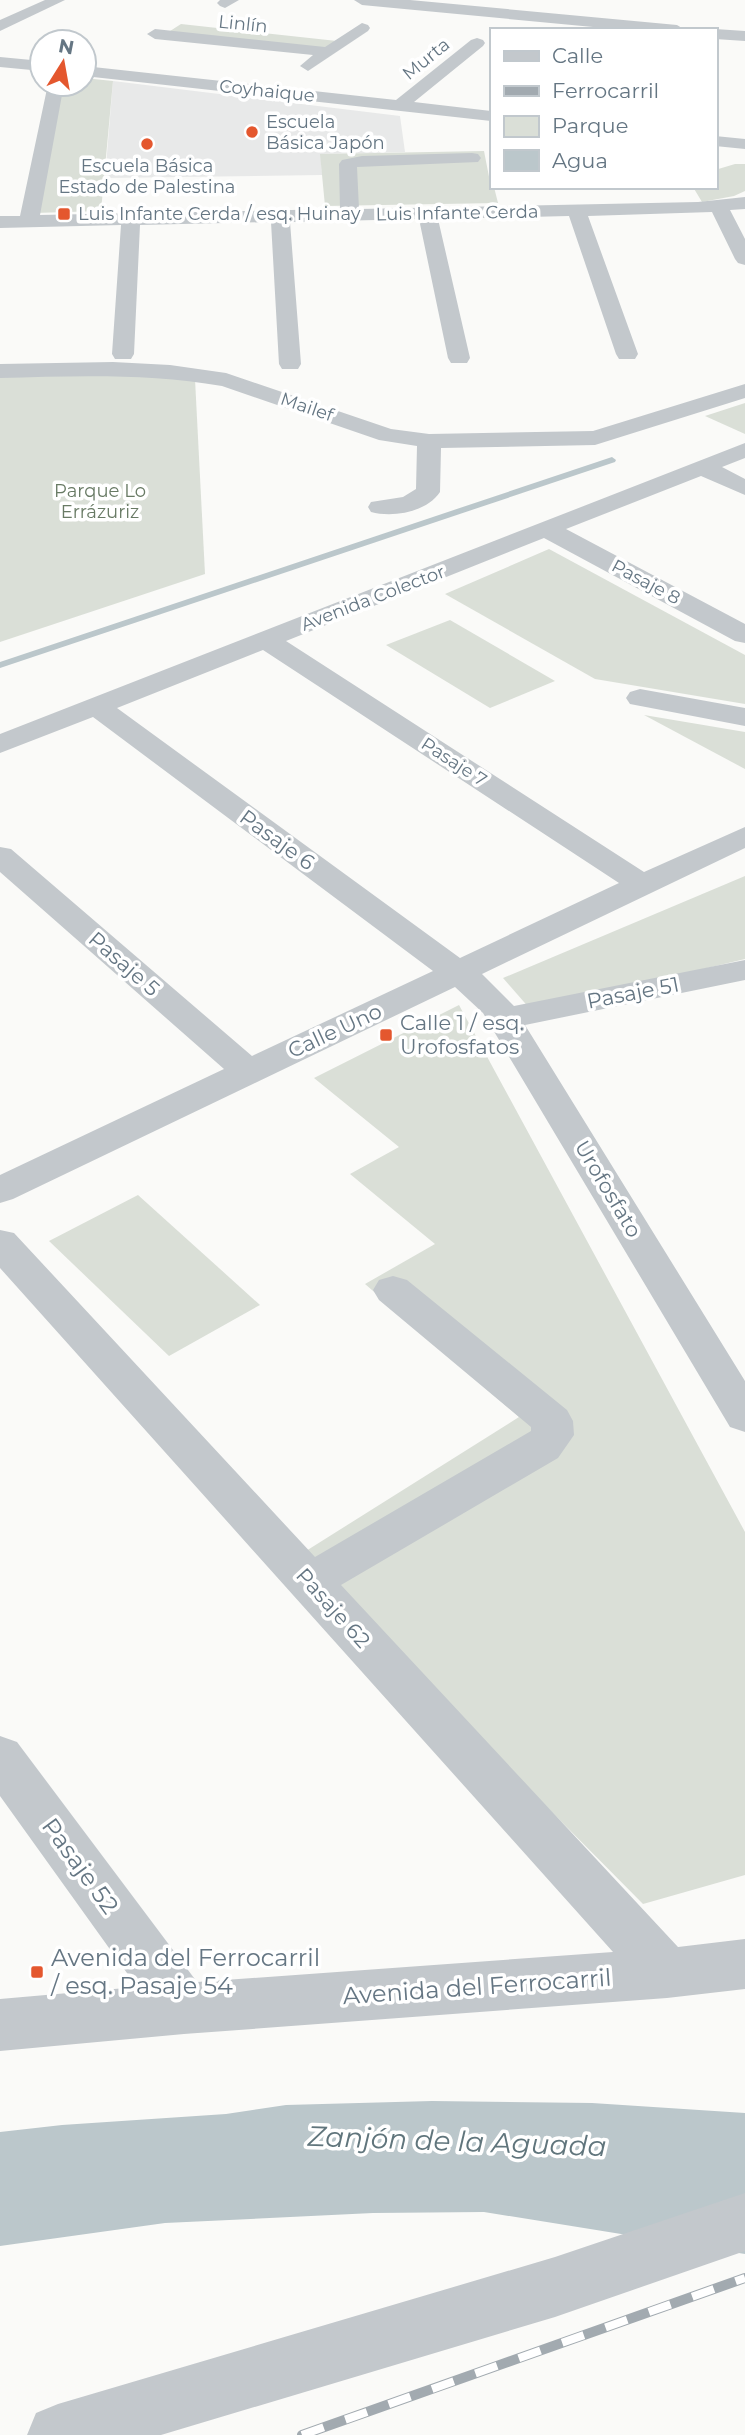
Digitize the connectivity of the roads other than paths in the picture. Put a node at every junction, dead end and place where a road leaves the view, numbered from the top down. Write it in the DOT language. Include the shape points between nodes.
graph roads {
  1 [pos="57,0"];
  2 [pos="362,0"];
  3 [pos="473,4"];
  4 [pos="615,7"];
  5 [pos="738,21"];
  6 [pos="598,22"];
  7 [pos="0,26"];
  8 [pos="362,28"];
  9 [pos="657,28"];
  10 [pos="720,34"];
  11 [pos="745,36"];
  12 [pos="347,39"];
  13 [pos="477,43"];
  14 [pos="328,52"];
  15 [pos="114,59"];
  16 [pos="0,62"];
  17 [pos="28,65"];
  18 [pos="98,67"];
  19 [pos="98,72"];
  20 [pos="272,92"];
  21 [pos="53,98"];
  22 [pos="399,106"];
  23 [pos="490,116"];
  24 [pos="717,141"];
  25 [pos="745,144"];
  26 [pos="472,158"];
  27 [pos="687,189"];
  28 [pos="745,202"];
  29 [pos="698,208"];
  30 [pos="576,210"];
  31 [pos="427,213"];
  32 [pos="730,214"];
  33 [pos="350,215"];
  34 [pos="280,216"];
  35 [pos="131,219"];
  36 [pos="29,221"];
  37 [pos="0,222"];
  38 [pos="745,260"];
  39 [pos="123,354"];
  40 [pos="627,355"];
  41 [pos="458,358"];
  42 [pos="290,364"];
  43 [pos="0,370"];
  44 [pos="745,390"];
  45 [pos="216,395"];
  46 [pos="400,438"];
  47 [pos="429,441"];
  48 [pos="745,450"];
  49 [pos="702,467"];
  50 [pos="745,488"];
  51 [pos="380,507"];
  52 [pos="548,530"];
  53 [pos="745,635"];
  54 [pos="265,640"];
  55 [pos="640,698"];
  56 [pos="97,707"];
  57 [pos="745,717"];
  58 [pos="0,744"];
  59 [pos="745,836"];
  60 [pos="0,856"];
  61 [pos="643,885"];
  62 [pos="745,970"];
  63 [pos="457,973"];
  64 [pos="521,1015"];
  65 [pos="249,1072"];
  66 [pos="6,1178"];
  67 [pos="0,1243"];
  68 [pos="393,1290"];
  69 [pos="745,1416"];
  70 [pos="309,1582"];
  71 [pos="0,1758"];
  72 [pos="745,1964"];
  73 [pos="667,1973"];
  74 [pos="184,2008"];
  75 [pos="0,2025"];
  76 [pos="745,2222"];
  77 [pos="58,2435"];
  1 -- 7 [label="street"];
  2 -- 3 [label="street"];
  3 -- 6 [label="street"];
  4 -- 6 [label="street"];
  5 -- 10 [label="street"];
  6 -- 9 [label="street"];
  8 -- 12 [label="street"];
  10 -- 11 [label="street"];
  12 -- 14 [label="street"];
  12 -- 14 [label="street, Linlín" via="176,20 150,37"];
  13 -- 22 [label="street, Murta"];
  14 -- 20 [label="street"];
  15 -- 18 [label="street"];
  16 -- 17 [label="street"];
  19 -- 20 [label="street, Coyhaique"];
  20 -- 22 [label="street, Coyhaique"];
  21 -- 36 [label="street"];
  22 -- 23 [label="street, Coyhaique"];
  24 -- 25 [label="street"];
  26 -- 33 [label="street" via="348,164"];
  27 -- 29 [label="street"];
  28 -- 32 [label="street, Luis Infante Cerda"];
  29 -- 30 [label="street, Luis Infante Cerda"];
  29 -- 32 [label="street, Luis Infante Cerda"];
  30 -- 31 [label="street, Luis Infante Cerda"];
  30 -- 40 [label="street"];
  31 -- 33 [label="street, Luis Infante Cerda"];
  31 -- 41 [label="street"];
  32 -- 38 [label="street"];
  33 -- 34 [label="street, Luis Infante Cerda"];
  34 -- 35 [label="street, Luis Infante Cerda"];
  34 -- 42 [label="street"];
  35 -- 36 [label="street, Luis Infante Cerda"];
  35 -- 39 [label="street"];
  36 -- 37 [label="street, Luis Infante Cerda"];
  43 -- 46 [label="street, Mailef" via="136,368 204,375"];
  44 -- 47 [label="street, Mailef" via="614,434 575,440"];
  45 -- 46 [label="street" via="342,442 371,444"];
  46 -- 47 [label="street, Mailef"];
  47 -- 51 [label="street" via="428,492 409,503"];
  48 -- 49 [label="street, Avenida Colector"];
  49 -- 50 [label="street"];
  49 -- 52 [label="street, Avenida Colector"];
  52 -- 53 [label="street, Pasaje 8"];
  52 -- 54 [label="street, Avenida Colector"];
  54 -- 56 [label="street, Avenida Colector"];
  54 -- 61 [label="street, Pasaje 7"];
  55 -- 57 [label="street"];
  56 -- 58 [label="street, Avenida Colector"];
  56 -- 63 [label="street, Pasaje 6"];
  59 -- 61 [label="street, Calle Uno"];
  60 -- 65 [label="street, Pasaje 5"];
  61 -- 63 [label="street, Calle Uno"];
  62 -- 64 [label="street, Pasaje 51"];
  63 -- 65 [label="street, Calle Uno"];
  63 -- 69 [label="street, Urofosfato" via="486,995 506,1019"];
  65 -- 66 [label="street, Calle Uno"];
  67 -- 70 [label="street, Pasaje 62"];
  68 -- 70 [label="street" via="552,1421 553,1436"];
  70 -- 73 [label="street, Pasaje 62"];
  71 -- 74 [label="street, Pasaje 52"];
  72 -- 73 [label="street, Avenida del Ferrocarril"];
  73 -- 74 [label="street, Avenida del Ferrocarril"];
  74 -- 75 [label="street, Avenida del Ferrocarril"];
  76 -- 77 [label="street" via="555,2287"];
}
